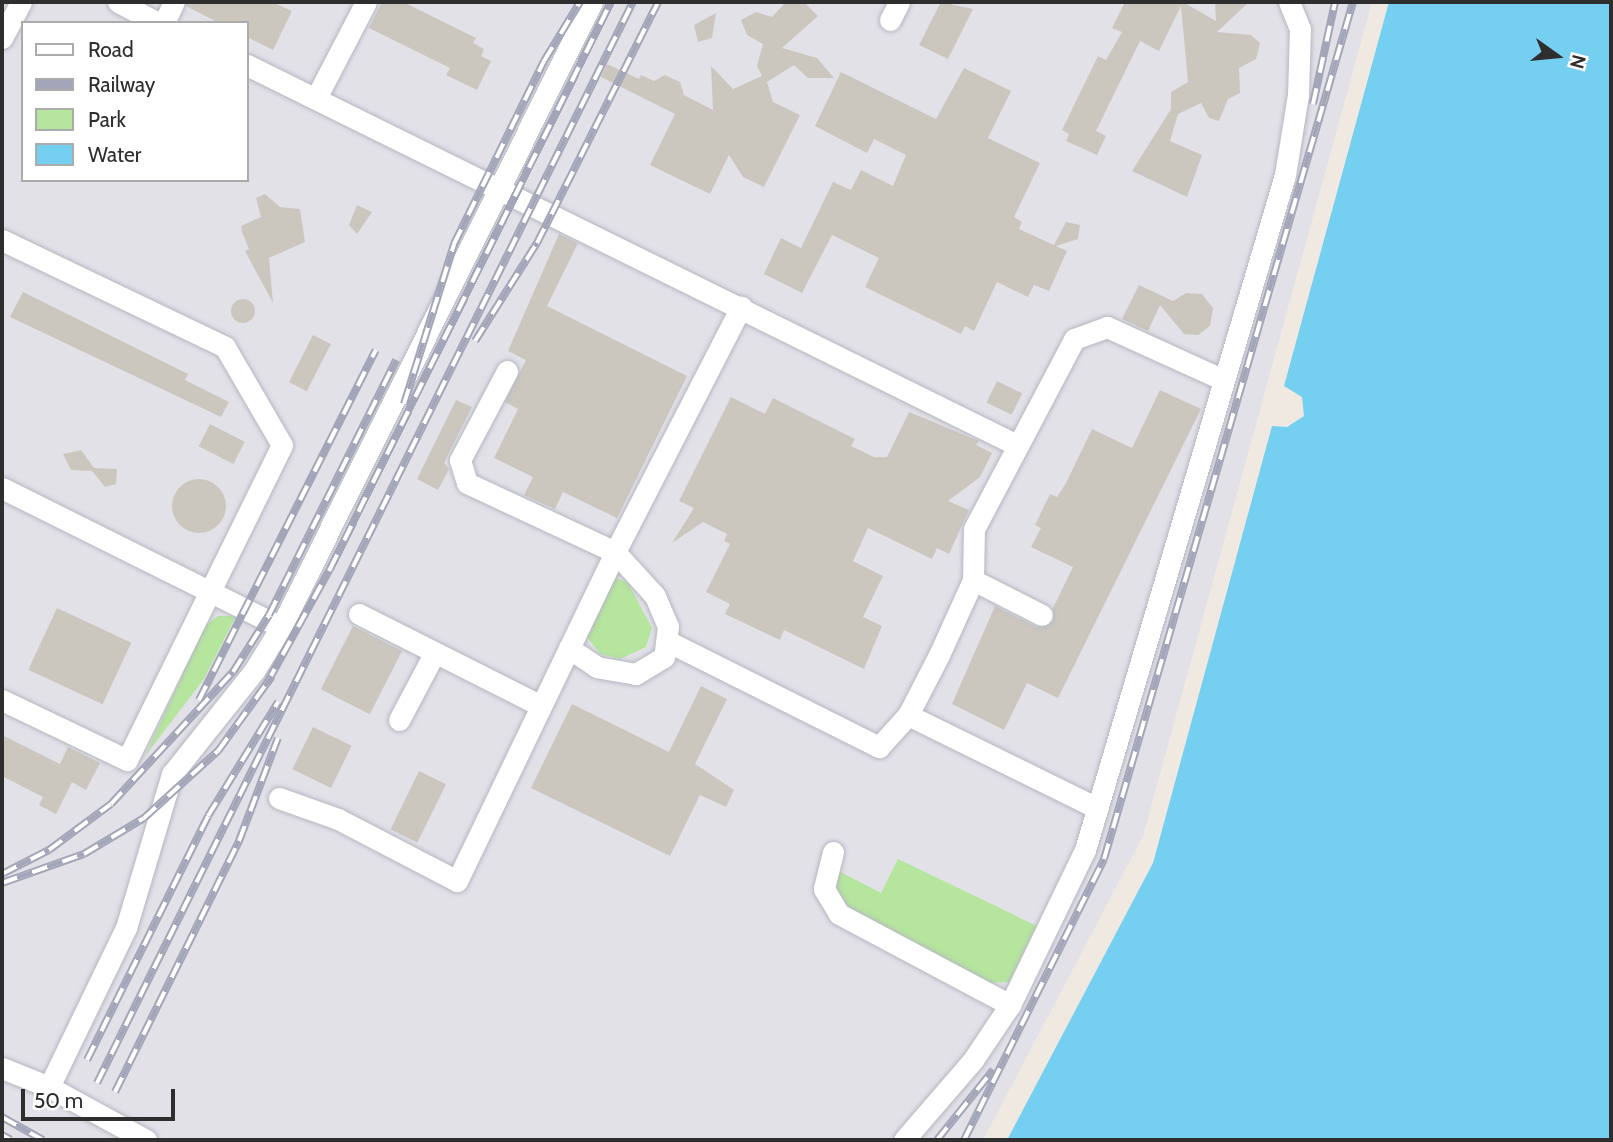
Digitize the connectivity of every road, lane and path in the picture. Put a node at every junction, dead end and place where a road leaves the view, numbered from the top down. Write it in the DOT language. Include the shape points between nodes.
graph roads {
  1 [pos="21,2"];
  2 [pos="118,2"];
  3 [pos="174,2"];
  4 [pos="366,2"];
  5 [pos="592,2"];
  6 [pos="1289,2"];
  7 [pos="154,21"];
  8 [pos="165,21"];
  9 [pos="2,38"];
  10 [pos="248,65"];
  11 [pos="316,97"];
  12 [pos="501,188"];
  13 [pos="4,247"];
  14 [pos="741,307"];
  15 [pos="506,371"];
  16 [pos="1224,380"];
  17 [pos="1015,444"];
  18 [pos="2,488"];
  19 [pos="615,552"];
  20 [pos="973,580"];
  21 [pos="209,592"];
  22 [pos="359,614"];
  23 [pos="1042,615"];
  24 [pos="281,627"];
  25 [pos="669,642"];
  26 [pos="569,648"];
  27 [pos="434,654"];
  28 [pos="2,700"];
  29 [pos="541,706"];
  30 [pos="908,715"];
  31 [pos="399,720"];
  32 [pos="279,798"];
  33 [pos="1097,808"];
  34 [pos="833,852"];
  35 [pos="1010,1005"];
  36 [pos="2,1068"];
  37 [pos="49,1087"];
  38 [pos="146,1140"];
  39 [pos="904,1140"];
  1 -- 9 [label="lane"];
  2 -- 7 [label="lane"];
  3 -- 8 [label="lane"];
  4 -- 11 [label="lane"];
  5 -- 12 [label="lane"];
  6 -- 16 [label="lane" via="1300,29 1298,95 1287,162"];
  10 -- 11 [label="lane"];
  11 -- 12 [label="lane"];
  12 -- 14 [label="lane"];
  12 -- 24 [label="lane"];
  13 -- 21 [label="lane" via="225,347 282,445"];
  14 -- 17 [label="lane"];
  14 -- 19 [label="lane"];
  15 -- 19 [label="lane" via="460,460 467,483"];
  16 -- 17 [label="lane" via="1107,327 1074,339"];
  16 -- 33 [label="lane"];
  17 -- 20 [label="lane" via="974,529"];
  18 -- 21 [label="lane"];
  19 -- 25 [label="lane" via="655,596"];
  19 -- 26 [label="lane"];
  20 -- 23 [label="lane"];
  20 -- 30 [label="lane"];
  21 -- 24 [label="lane"];
  21 -- 28 [label="lane" via="127,760"];
  22 -- 27 [label="lane"];
  24 -- 37 [label="lane" via="254,671 172,774 126,928"];
  25 -- 26 [label="lane" via="664,656 635,674 597,667"];
  25 -- 30 [label="lane" via="879,747"];
  26 -- 29 [label="lane"];
  27 -- 29 [label="lane"];
  27 -- 31 [label="lane"];
  29 -- 32 [label="lane" via="457,881 338,819"];
  30 -- 33 [label="lane"];
  33 -- 35 [label="lane" via="1068,890"];
  34 -- 35 [label="lane" via="824,889 839,915"];
  35 -- 39 [label="lane" via="973,1060"];
  36 -- 37 [label="lane"];
  37 -- 38 [label="lane"];
}
